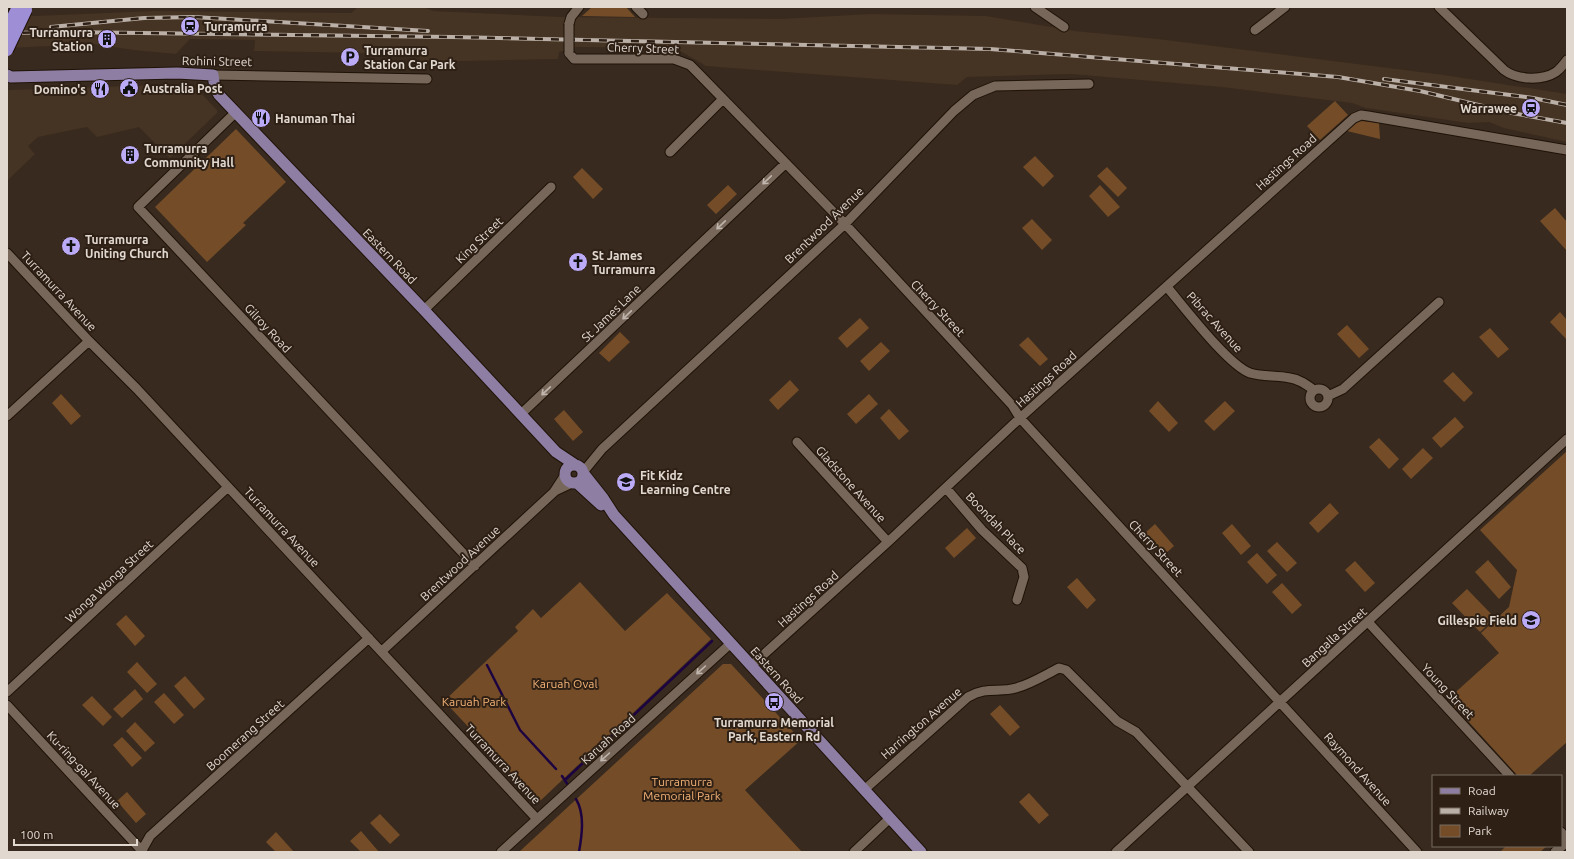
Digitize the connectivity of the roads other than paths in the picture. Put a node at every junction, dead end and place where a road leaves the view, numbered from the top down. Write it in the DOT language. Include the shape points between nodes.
graph roads {
  1 [pos="579,7"];
  2 [pos="636,7"];
  3 [pos="1035,7"];
  4 [pos="1285,7"];
  5 [pos="1439,7"];
  6 [pos="643,14"];
  7 [pos="1064,27"];
  8 [pos="7,29"];
  9 [pos="1255,30"];
  10 [pos="7,50"];
  11 [pos="1567,60"];
  12 [pos="7,75"];
  13 [pos="213,75"];
  14 [pos="427,79"];
  15 [pos="1089,84"];
  16 [pos="724,99"];
  17 [pos="236,112"];
  18 [pos="1567,150"];
  19 [pos="670,152"];
  20 [pos="786,163"];
  21 [pos="551,187"];
  22 [pos="845,224"];
  23 [pos="7,253"];
  24 [pos="1167,286"];
  25 [pos="1439,302"];
  26 [pos="424,310"];
  27 [pos="89,341"];
  28 [pos="1314,390"];
  29 [pos="1328,396"];
  30 [pos="1318,407"];
  31 [pos="521,414"];
  32 [pos="7,416"];
  33 [pos="1314,416"];
  34 [pos="1020,418"];
  35 [pos="1567,439"];
  36 [pos="797,442"];
  37 [pos="575,473"];
  38 [pos="228,486"];
  39 [pos="946,488"];
  40 [pos="888,542"];
  41 [pos="475,566"];
  42 [pos="1017,600"];
  43 [pos="1368,622"];
  44 [pos="369,638"];
  45 [pos="730,644"];
  46 [pos="382,651"];
  47 [pos="751,666"];
  48 [pos="7,692"];
  49 [pos="1280,702"];
  50 [pos="7,705"];
  51 [pos="1509,775"];
  52 [pos="1188,787"];
  53 [pos="864,790"];
  54 [pos="890,818"];
  55 [pos="537,819"];
  56 [pos="142,852"];
  57 [pos="501,852"];
  58 [pos="854,852"];
  59 [pos="921,852"];
  60 [pos="1116,852"];
  61 [pos="1249,852"];
  62 [pos="1417,852"];
  1 -- 16 [label="street, Cherry Street, bridge" via="569,24 569,53 574,59 684,61"];
  2 -- 6 [label="street"];
  3 -- 7 [label="street"];
  4 -- 9 [label="street"];
  5 -- 11 [label="street" via="1504,70 1513,75 1543,77 1557,71"];
  8 -- 10 [label="highway, bridge" via="22,9"];
  12 -- 13 [label="main road, Rohini Street"];
  13 -- 14 [label="street, Rohini Street"];
  13 -- 17 [label="main road, Eastern Road" via="216,92"];
  15 -- 22 [label="street, Brentwood Avenue" via="995,86 973,95 954,111"];
  16 -- 19 [label="street"];
  16 -- 20 [label="street, Cherry Street"];
  17 -- 26 [label="main road, Eastern Road"];
  17 -- 41 [label="street, Gilroy Road" via="138,207"];
  18 -- 24 [label="street, Hastings Road" via="1360,115"];
  20 -- 22 [label="street, Cherry Street"];
  20 -- 31 [label="street, St James Lane, one-way"];
  21 -- 26 [label="street, King Street"];
  22 -- 34 [label="street, Cherry Street" via="1012,405"];
  22 -- 37 [label="street, Brentwood Avenue"];
  23 -- 27 [label="street, Turramurra Avenue"];
  24 -- 28 [label="street, Pibrac Avenue" via="1223,352 1241,368 1264,376 1300,381"];
  24 -- 34 [label="street, Hastings Road"];
  25 -- 29 [label="street" via="1343,389"];
  26 -- 31 [label="main road, Eastern Road"];
  27 -- 32 [label="street"];
  27 -- 38 [label="street, Turramurra Avenue"];
  28 -- 29 [label="street" via="1323,389"];
  28 -- 30 [label="street" via="1310,399"];
  29 -- 30 [label="street" via="1325,405"];
  30 -- 33 [label="street"];
  31 -- 37 [label="main road, Eastern Road"];
  34 -- 39 [label="street, Hastings Road"];
  34 -- 49 [label="street, Cherry Street"];
  35 -- 43 [label="street, Bangalla Street"];
  36 -- 40 [label="street, Gladstone Avenue"];
  37 -- 41 [label="street, Brentwood Avenue"];
  37 -- 45 [label="main road, Eastern Road"];
  38 -- 44 [label="street, Turramurra Avenue"];
  38 -- 48 [label="street, Wonga Wonga Street"];
  39 -- 40 [label="street, Hastings Road"];
  39 -- 42 [label="street, Boondah Place" via="982,530 1022,568 1024,577"];
  40 -- 47 [label="street, Hastings Road"];
  41 -- 46 [label="street, Brentwood Avenue"];
  43 -- 49 [label="street, Bangalla Street"];
  43 -- 51 [label="street, Young Street"];
  44 -- 46 [label="street, Turramurra Avenue"];
  44 -- 56 [label="street, Boomerang Street" via="150,836"];
  45 -- 47 [label="main road, Eastern Road"];
  45 -- 55 [label="street, Karuah Road, one-way"];
  46 -- 55 [label="street, Turramurra Avenue"];
  47 -- 53 [label="main road, Eastern Road"];
  49 -- 52 [label="street, Bangalla Street"];
  49 -- 62 [label="street, Raymond Avenue"];
  50 -- 56 [label="street, Ku-ring-gai Avenue"];
  52 -- 53 [label="street, Harrington Avenue" via="1136,732 1117,721 1066,670 1059,668 1018,687 977,691 968,696"];
  52 -- 60 [label="street, Bangalla Street"];
  52 -- 61 [label="street, Harrington Avenue"];
  53 -- 54 [label="main road, Eastern Road"];
  54 -- 58 [label="street"];
  54 -- 59 [label="main road, Eastern Road"];
  55 -- 57 [label="street, Karuah Road"];
}
